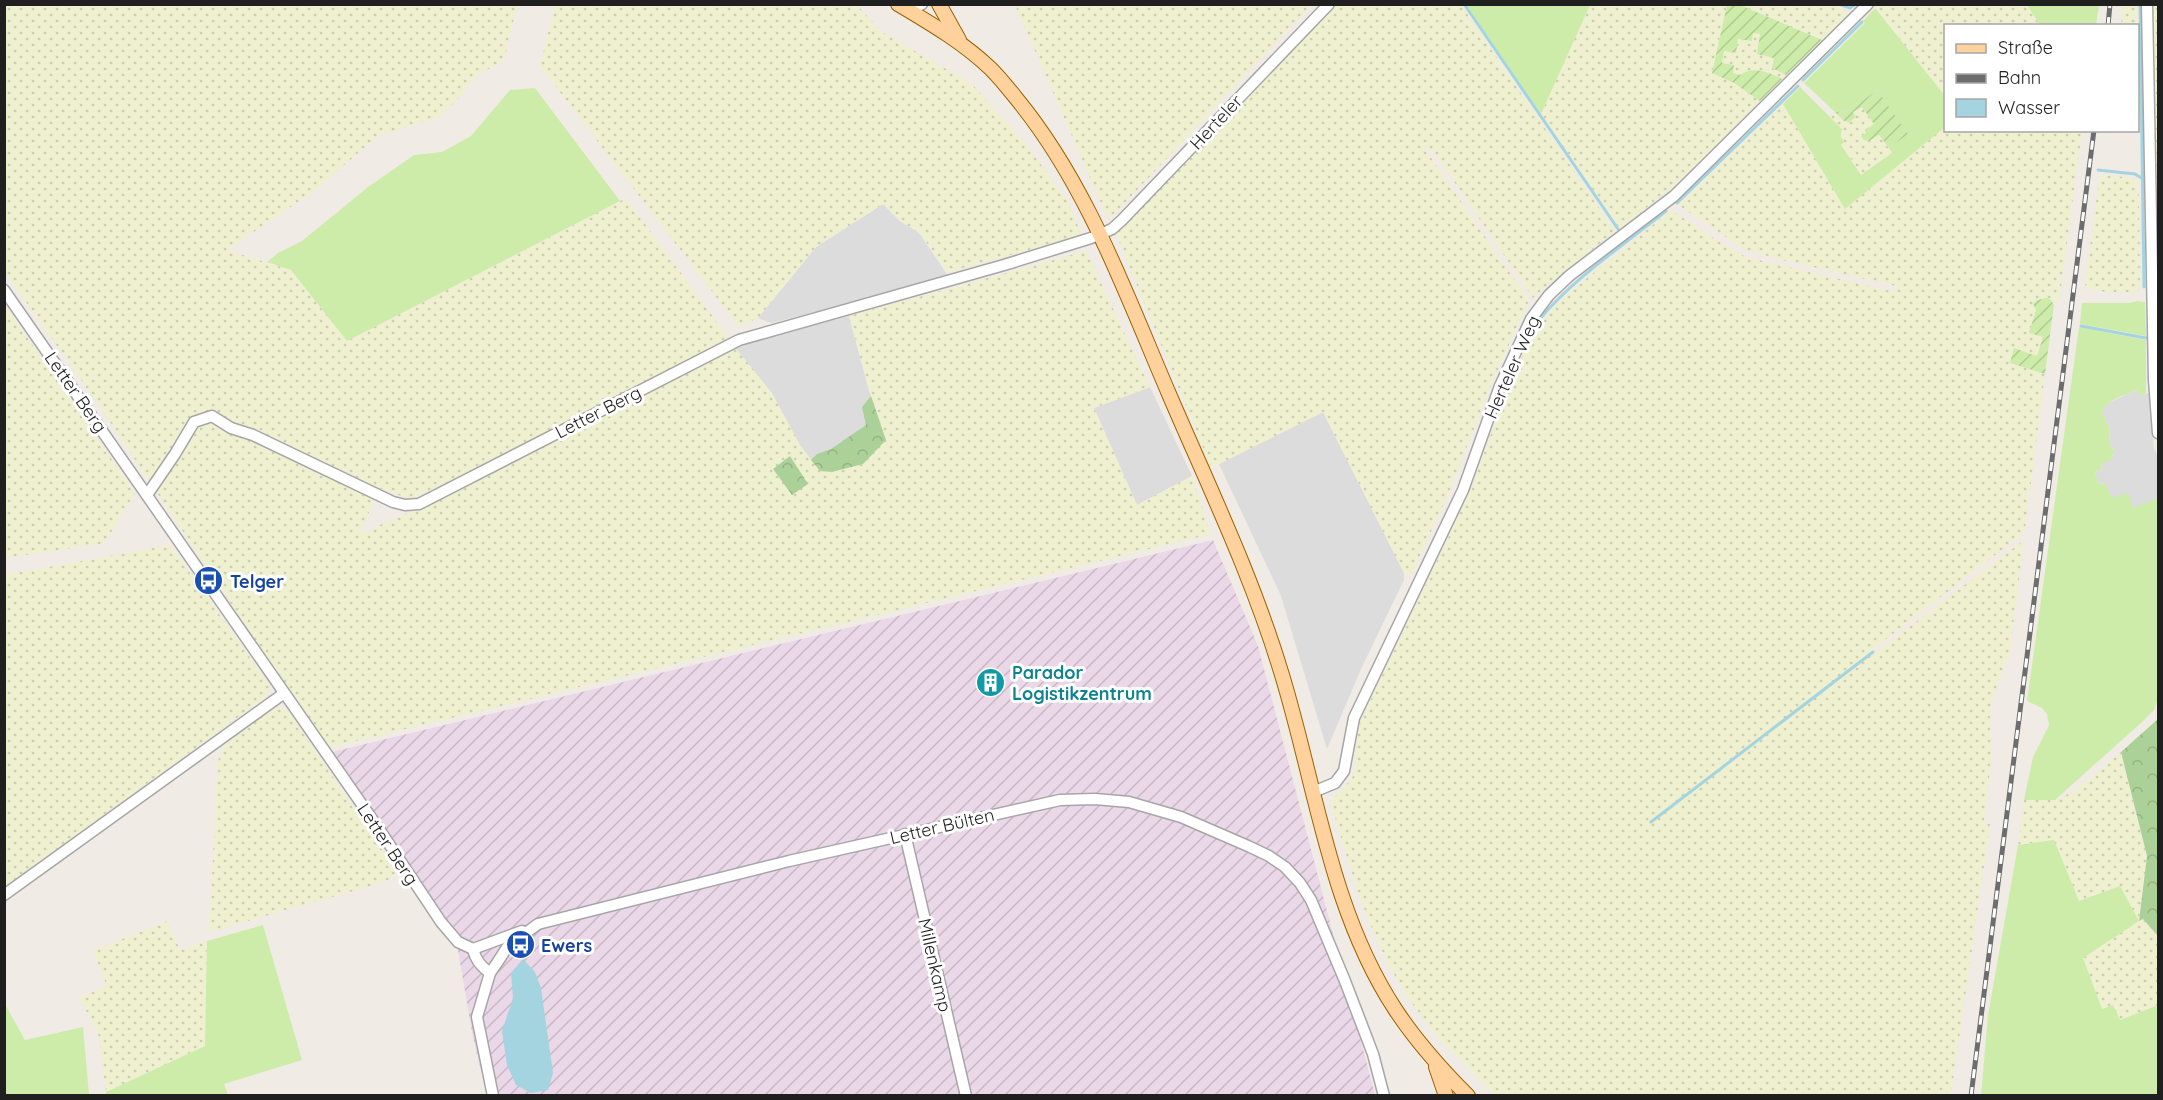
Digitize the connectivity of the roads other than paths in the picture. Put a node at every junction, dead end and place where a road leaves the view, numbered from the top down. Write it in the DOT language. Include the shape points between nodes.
graph roads {
  1 [pos="922,4"];
  2 [pos="939,4"];
  3 [pos="1329,4"];
  4 [pos="1868,4"];
  5 [pos="2147,4"];
  6 [pos="906,6"];
  7 [pos="963,47"];
  8 [pos="1100,235"];
  9 [pos="4,290"];
  10 [pos="2158,433"];
  11 [pos="147,495"];
  12 [pos="283,694"];
  13 [pos="1313,792"];
  14 [pos="905,834"];
  15 [pos="4,895"];
  16 [pos="531,928"];
  17 [pos="473,950"];
  18 [pos="490,973"];
  19 [pos="1433,1060"];
  20 [pos="493,1095"];
  21 [pos="966,1095"];
  22 [pos="1384,1095"];
  23 [pos="1446,1095"];
  24 [pos="1468,1095"];
  1 -- 6 [label="street"];
  2 -- 7 [label="main road"];
  3 -- 8 [label="street, Herteler" via="1122,220"];
  4 -- 13 [label="street, Herteler Weg" via="1674,195 1569,276 1531,319 1500,386 1462,490 1354,718 1344,771 1335,783"];
  5 -- 10 [label="street"];
  6 -- 7 [label="main road"];
  7 -- 8 [label="main road" via="992,70 1041,130 1075,184"];
  8 -- 11 [label="street, Letter Berg" via="739,340 418,504 393,502 212,416 194,422"];
  8 -- 13 [label="main road" via="1251,584 1283,676"];
  9 -- 11 [label="street, Letter Berg"];
  11 -- 12 [label="street, Letter Berg"];
  12 -- 15 [label="street"];
  12 -- 17 [label="street, Letter Berg" via="441,922 458,942"];
  13 -- 19 [label="main road" via="1342,893 1365,953 1396,1011"];
  14 -- 16 [label="street, Letter Bülten"];
  14 -- 21 [label="street, Millenkamp"];
  14 -- 22 [label="street, Letter Bülten" via="1060,800 1095,799 1164,811 1269,856 1285,867 1311,900 1369,1044"];
  16 -- 17 [label="street"];
  16 -- 18 [label="street, Letter Bülten" via="508,946"];
  17 -- 18 [label="street" via="475,958"];
  18 -- 20 [label="street, Letter Bülten" via="477,1017"];
  19 -- 23 [label="main road"];
  19 -- 24 [label="main road"];
}
